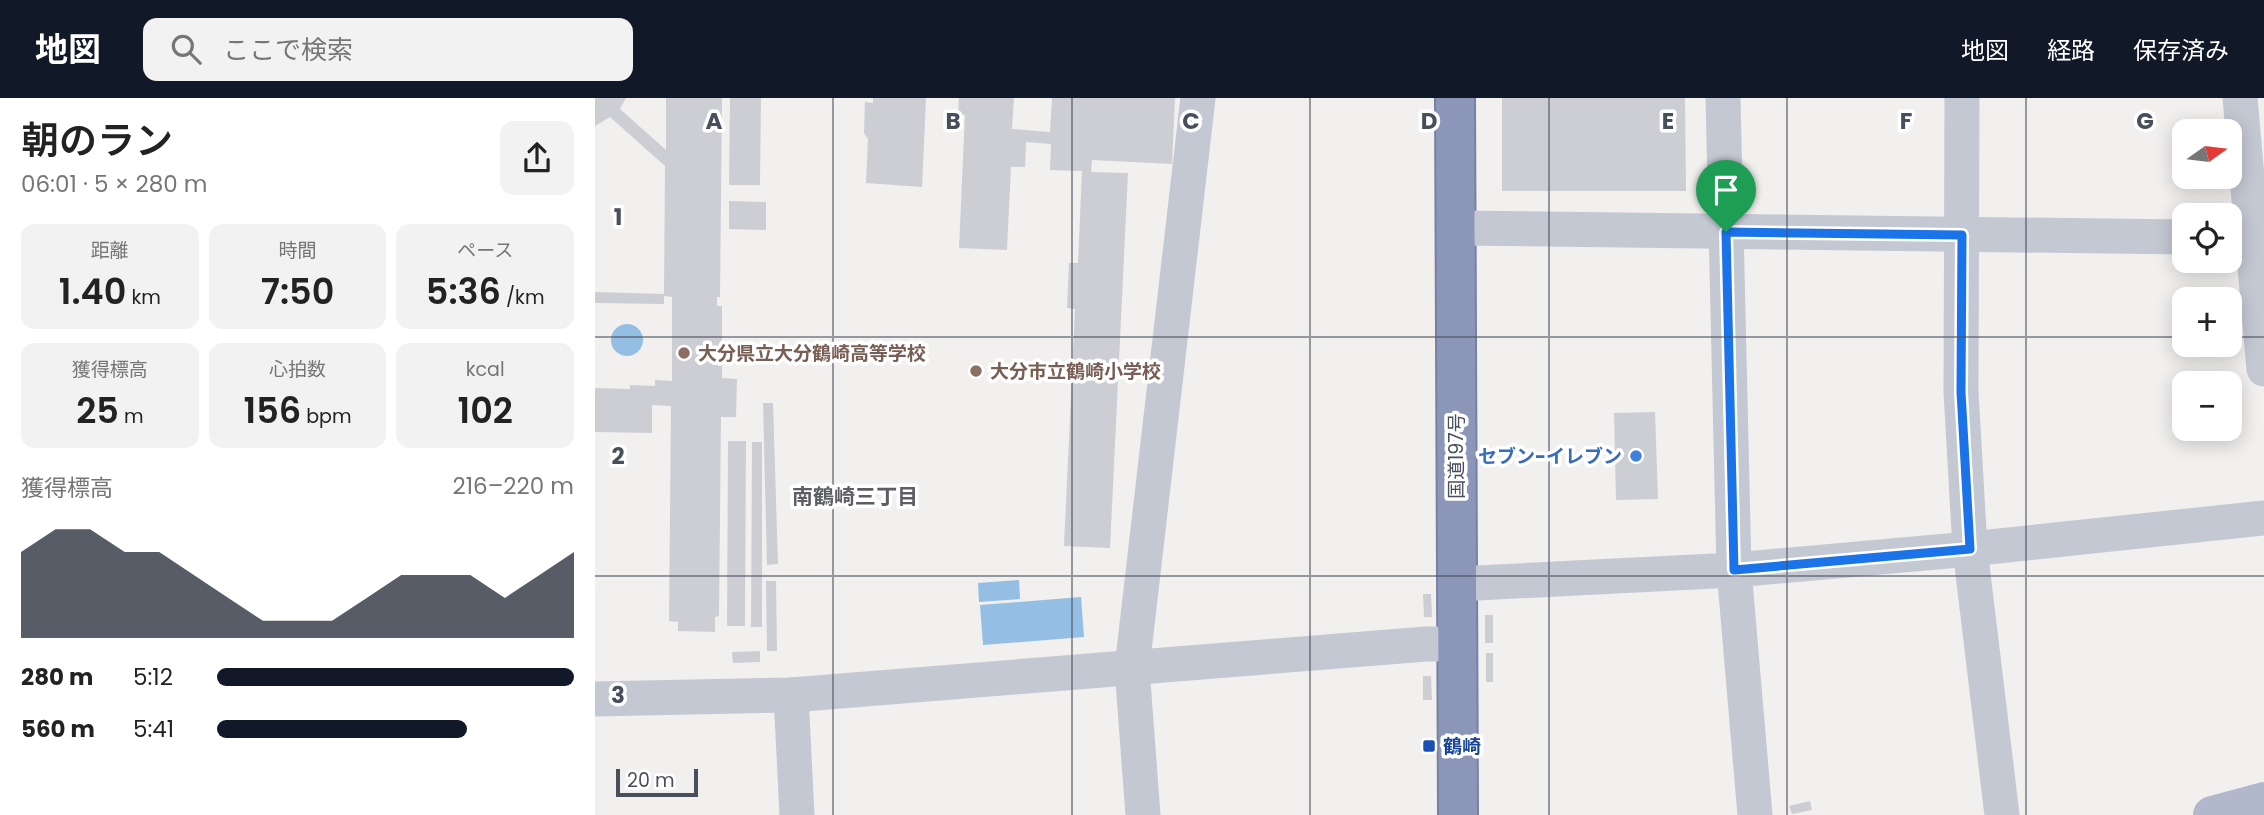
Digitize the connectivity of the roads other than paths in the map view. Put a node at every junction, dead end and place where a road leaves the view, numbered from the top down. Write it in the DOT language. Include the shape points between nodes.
graph roads {
  1 [pos="1198,98"];
  2 [pos="1455,98"];
  3 [pos="1723,98"];
  4 [pos="1962,98"];
  5 [pos="2240,98"];
  6 [pos="1457,228"];
  7 [pos="1726,232"];
  8 [pos="2248,234"];
  9 [pos="1962,235"];
  10 [pos="2172,237"];
  11 [pos="2264,369"];
  12 [pos="2264,518"];
  13 [pos="1970,549"];
  14 [pos="1734,570"];
  15 [pos="1457,584"];
  16 [pos="1457,644"];
  17 [pos="1132,668"];
  18 [pos="791,695"];
  19 [pos="595,699"];
  20 [pos="2264,802"];
  21 [pos="797,815"];
  22 [pos="1143,815"];
  23 [pos="1458,815"];
  24 [pos="1755,815"];
  25 [pos="2002,815"];
  26 [pos="2212,815"];
  1 -- 17 [label="street"];
  2 -- 6 [label="highway, 国道197号"];
  3 -- 7 [label="street"];
  4 -- 9 [label="street"];
  5 -- 8 [label="street"];
  6 -- 7 [label="street"];
  6 -- 15 [label="highway, 国道197号"];
  7 -- 9 [label="street"];
  7 -- 14 [label="street"];
  8 -- 11 [label="street"];
  9 -- 10 [label="street"];
  9 -- 13 [label="street" via="1961,392"];
  12 -- 13 [label="street"];
  13 -- 14 [label="street"];
  13 -- 25 [label="street"];
  14 -- 15 [label="street"];
  14 -- 24 [label="street"];
  15 -- 16 [label="highway, 国道197号"];
  16 -- 17 [label="street"];
  16 -- 23 [label="highway, 国道197号"];
  17 -- 18 [label="street"];
  17 -- 22 [label="street"];
  18 -- 19 [label="street"];
  18 -- 21 [label="street"];
  20 -- 26 [label="main road"];
}
